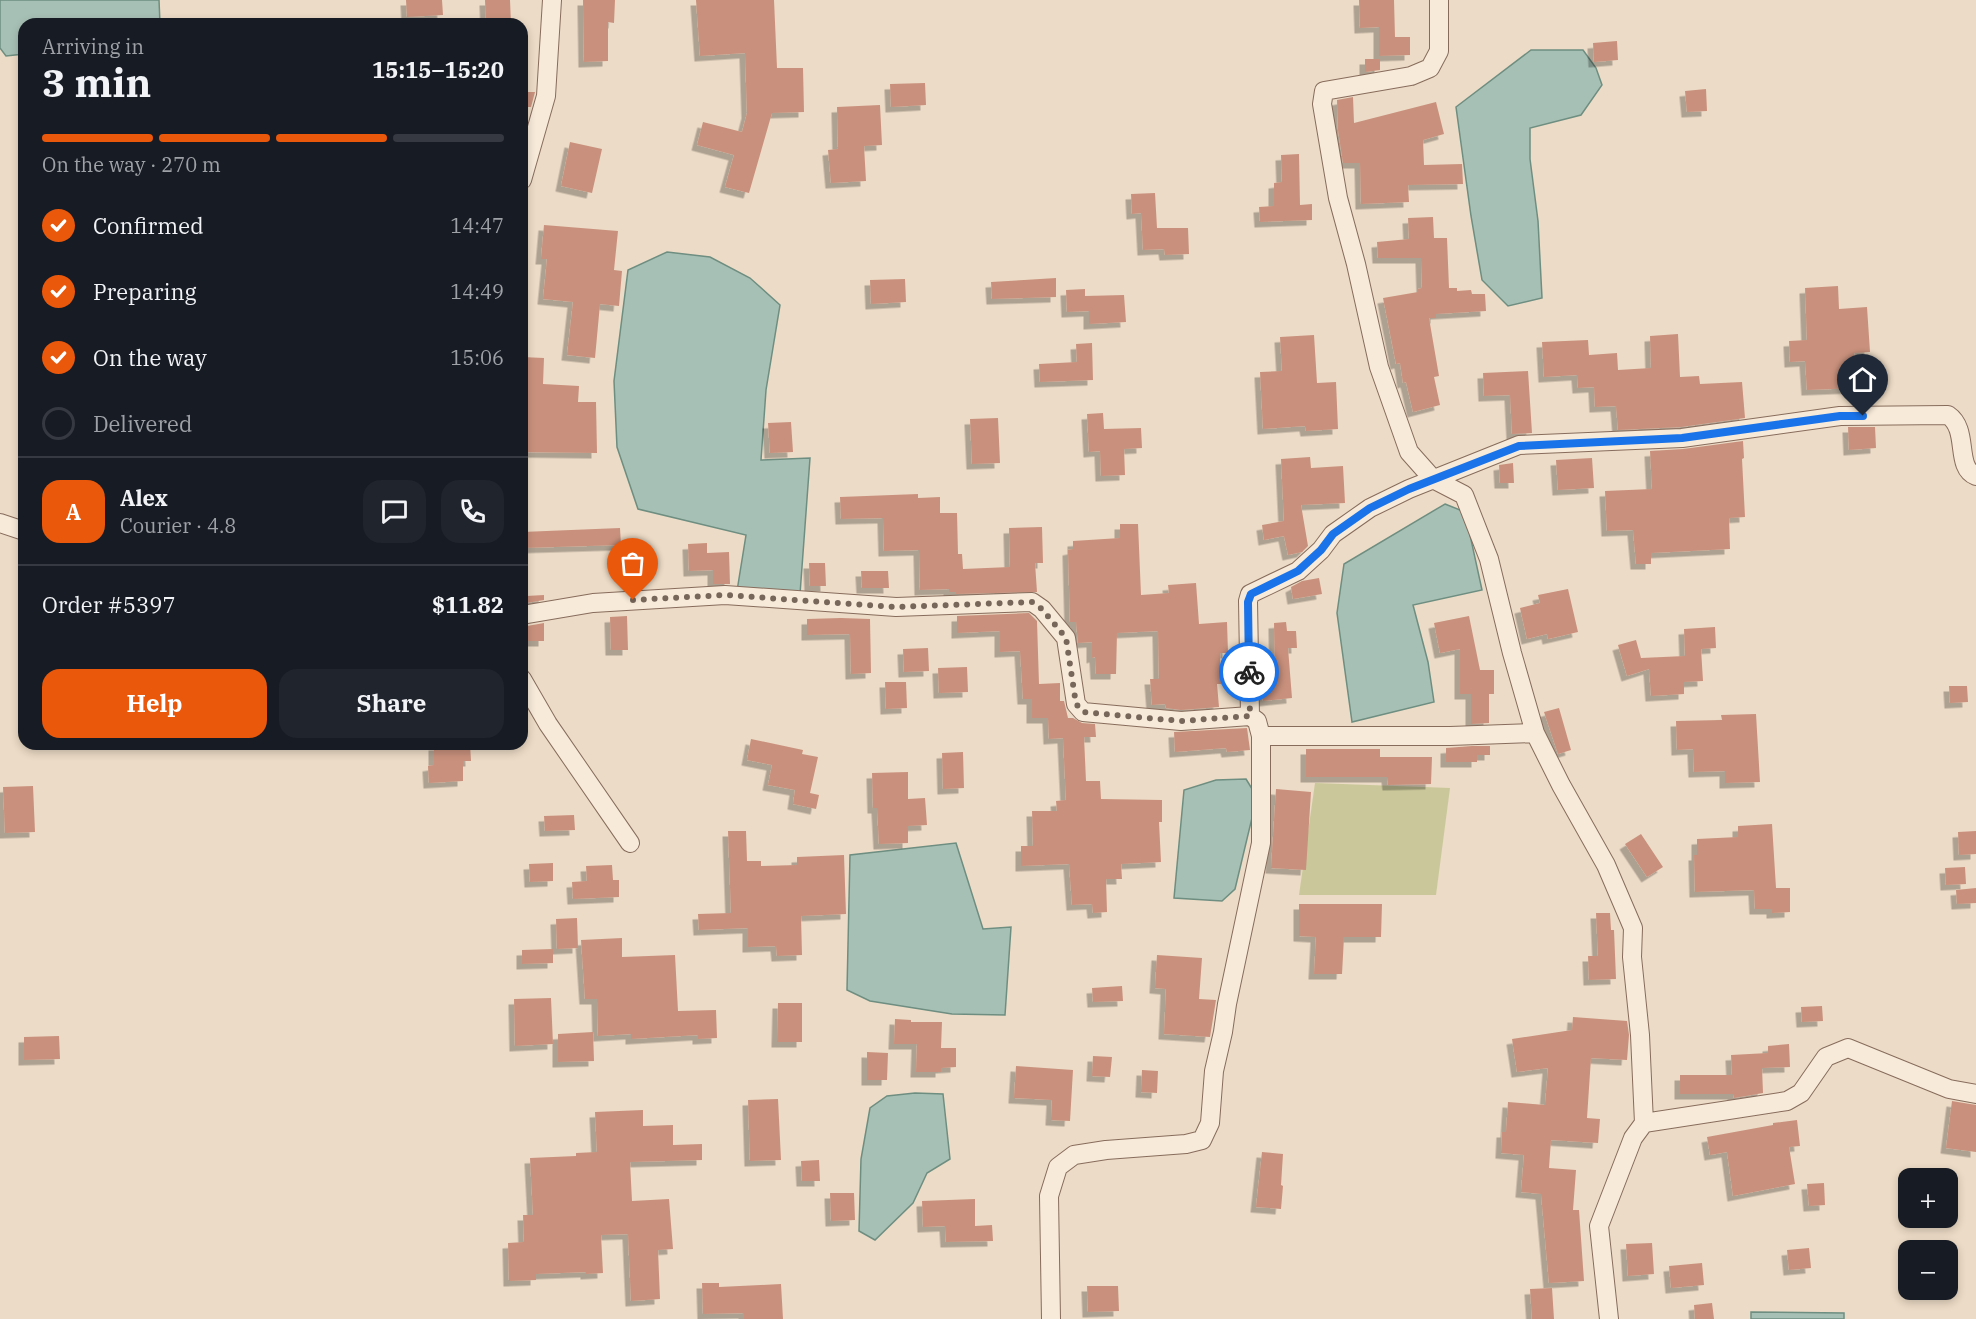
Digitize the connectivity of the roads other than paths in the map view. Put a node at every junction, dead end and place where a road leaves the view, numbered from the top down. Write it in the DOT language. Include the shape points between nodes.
graph roads {
  1 [pos="552,0"];
  2 [pos="1439,0"];
  3 [pos="528,159"];
  4 [pos="1976,476"];
  5 [pos="1433,479"];
  6 [pos="0,523"];
  7 [pos="18,529"];
  8 [pos="528,614"];
  9 [pos="528,689"];
  10 [pos="1250,716"];
  11 [pos="1535,733"];
  12 [pos="1261,736"];
  13 [pos="630,843"];
  14 [pos="1976,1094"];
  15 [pos="1644,1123"];
  16 [pos="1051,1319"];
  17 [pos="1609,1319"];
  1 -- 3 [label="street" via="546,96"];
  2 -- 5 [label="street" via="1439,51 1430,68 1411,76 1324,91 1322,104 1338,198 1379,367 1409,452"];
  4 -- 5 [label="street" via="1965,468 1959,428 1948,415 1840,416 1682,438 1519,446"];
  5 -- 10 [label="street" via="1370,508 1333,534 1298,571 1251,594"];
  5 -- 11 [label="street" via="1464,495 1489,559"];
  6 -- 7 [label="street"];
  8 -- 10 [label="street" via="593,603 725,595 896,607 1032,602 1066,638 1076,704 1083,712 1181,721"];
  9 -- 13 [label="street"];
  10 -- 12 [label="street" via="1257,721"];
  11 -- 12 [label="street"];
  11 -- 15 [label="street" via="1606,865 1633,928"];
  12 -- 16 [label="street" via="1261,843 1214,1071 1210,1123 1202,1140 1074,1155 1058,1167 1049,1196"];
  14 -- 15 [label="street" via="1949,1089 1848,1048 1826,1057 1801,1094 1787,1101"];
  15 -- 17 [label="street" via="1633,1138 1599,1226"];
}
